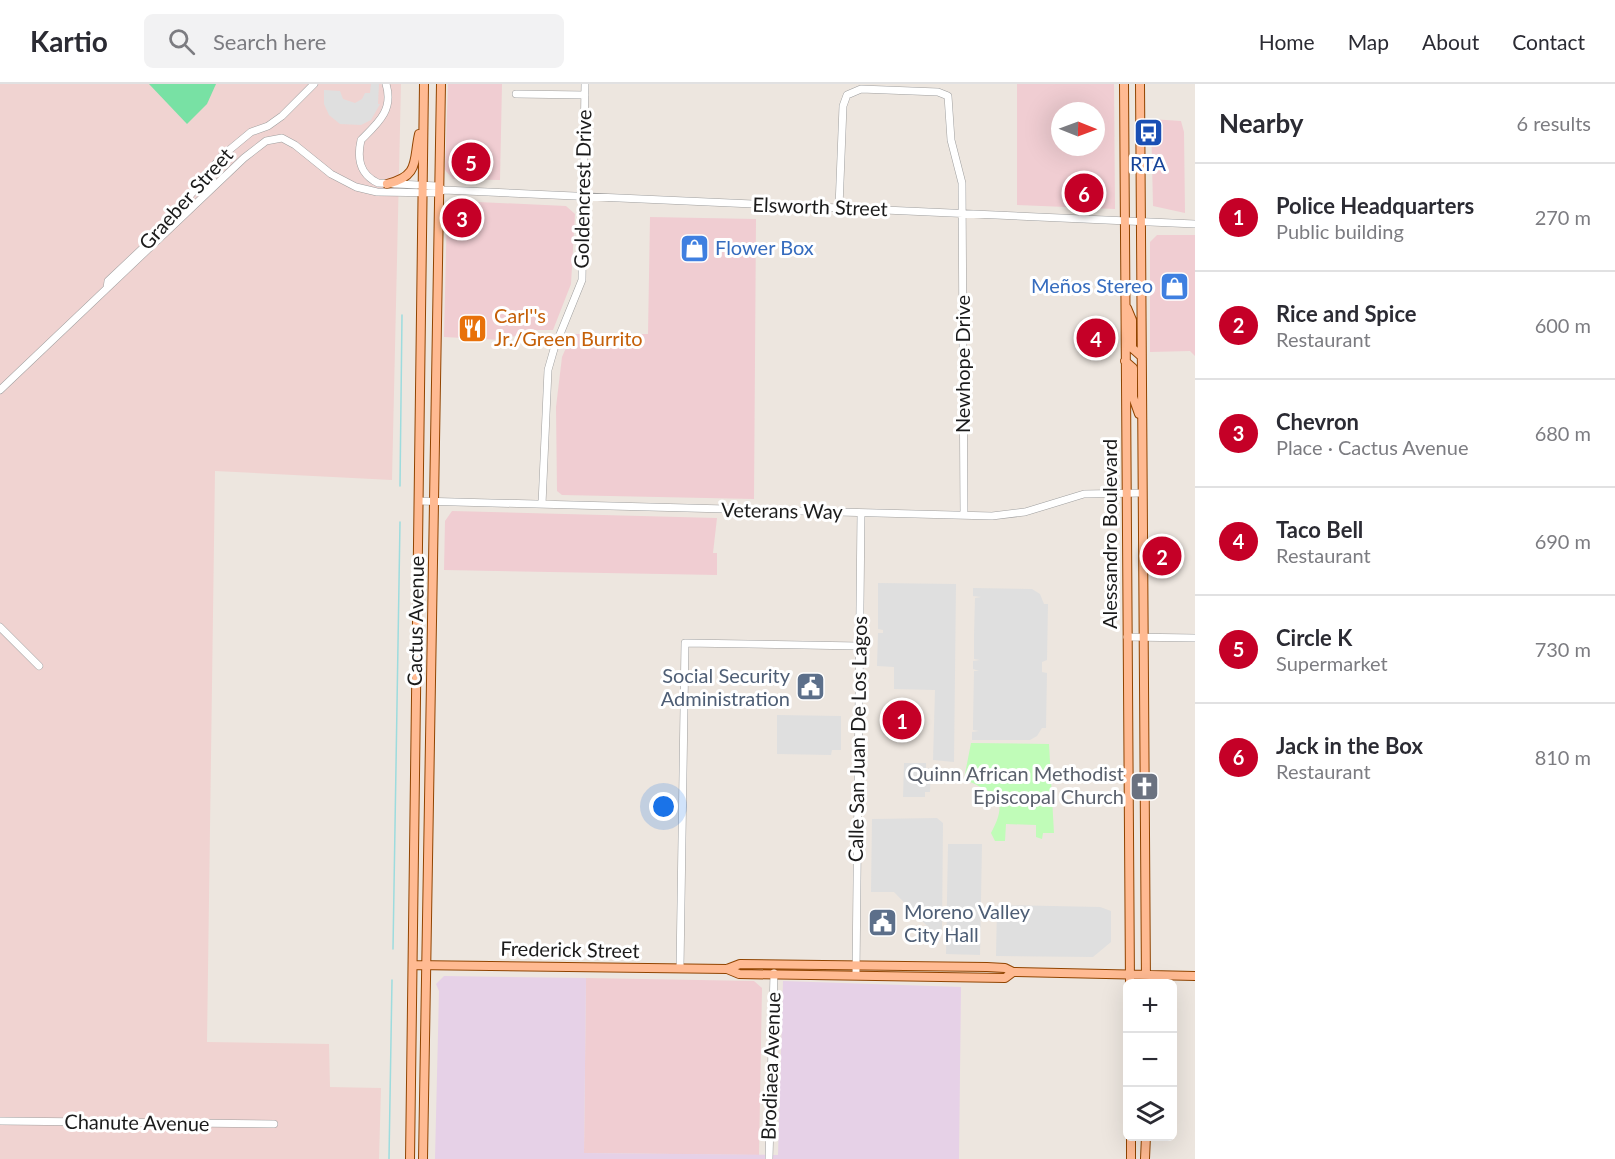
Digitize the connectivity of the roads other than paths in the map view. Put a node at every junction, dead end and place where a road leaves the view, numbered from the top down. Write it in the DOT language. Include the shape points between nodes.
graph roads {
  1 [pos="314,84"];
  2 [pos="386,84"];
  3 [pos="424,84"];
  4 [pos="441,84"];
  5 [pos="585,84"];
  6 [pos="1124,84"];
  7 [pos="1140,84"];
  8 [pos="516,94"];
  9 [pos="585,95"];
  10 [pos="423,116"];
  11 [pos="353,146"];
  12 [pos="359,160"];
  13 [pos="387,184"];
  14 [pos="423,189"];
  15 [pos="440,190"];
  16 [pos="584,197"];
  17 [pos="839,207"];
  18 [pos="962,214"];
  19 [pos="1124,222"];
  20 [pos="1140,222"];
  21 [pos="1195,224"];
  22 [pos="107,288"];
  23 [pos="1125,302"];
  24 [pos="1141,357"];
  25 [pos="1125,361"];
  26 [pos="0,390"];
  27 [pos="1142,423"];
  28 [pos="1142,493"];
  29 [pos="1125,494"];
  30 [pos="420,501"];
  31 [pos="434,502"];
  32 [pos="542,504"];
  33 [pos="861,513"];
  34 [pos="964,515"];
  35 [pos="0,627"];
  36 [pos="1127,637"];
  37 [pos="1143,638"];
  38 [pos="1195,638"];
  39 [pos="859,646"];
  40 [pos="39,666"];
  41 [pos="413,964"];
  42 [pos="426,964"];
  43 [pos="987,967"];
  44 [pos="681,968"];
  45 [pos="727,969"];
  46 [pos="856,970"];
  47 [pos="1013,972"];
  48 [pos="774,973"];
  49 [pos="924,976"];
  50 [pos="1195,976"];
  51 [pos="1130,979"];
  52 [pos="1146,979"];
  53 [pos="1158,979"];
  54 [pos="0,1121"];
  55 [pos="274,1124"];
  56 [pos="1131,1141"];
  57 [pos="1146,1141"];
  58 [pos="410,1159"];
  59 [pos="423,1159"];
  60 [pos="769,1159"];
  61 [pos="1131,1159"];
  62 [pos="1145,1159"];
  1 -- 22 [label="street, Graeber Street" via="282,116 243,138 222,156 162,230 108,281"];
  2 -- 12 [label="street" via="388,107 361,140"];
  3 -- 10 [label="main road, Cactus Avenue"];
  4 -- 15 [label="main road, Cactus Avenue"];
  5 -- 9 [label="street, Goldencrest Drive"];
  6 -- 19 [label="main road, Alessandro Boulevard"];
  7 -- 20 [label="main road, Alessandro Boulevard"];
  8 -- 9 [label="street"];
  9 -- 16 [label="street, Goldencrest Drive"];
  10 -- 13 [label="main road" via="414,167 401,180"];
  10 -- 14 [label="main road, Cactus Avenue"];
  11 -- 12 [label="street"];
  12 -- 13 [label="street" via="370,178"];
  13 -- 14 [label="street"];
  14 -- 15 [label="street, Elsworth Street"];
  14 -- 22 [label="street, Graeber Street" via="377,192 356,187 331,174 295,145 282,138 270,139"];
  14 -- 30 [label="main road, Cactus Avenue"];
  15 -- 16 [label="street, Elsworth Street"];
  15 -- 31 [label="main road, Cactus Avenue"];
  16 -- 17 [label="street, Elsworth Street"];
  16 -- 32 [label="street, Goldencrest Drive" via="582,280 548,370"];
  17 -- 18 [label="street, Elsworth Street"];
  17 -- 18 [label="street, Newhope Drive" via="846,95 861,89 932,92 948,96 950,102 951,140 962,183"];
  18 -- 19 [label="street, Elsworth Street"];
  18 -- 34 [label="street, Newhope Drive"];
  19 -- 20 [label="street, Elsworth Street"];
  19 -- 23 [label="main road, Alessandro Boulevard"];
  20 -- 21 [label="street, Elsworth Street"];
  20 -- 24 [label="main road, Alessandro Boulevard"];
  22 -- 26 [label="street, Graeber Street"];
  23 -- 24 [label="main road" via="1132,320 1132,348"];
  23 -- 25 [label="main road, Alessandro Boulevard"];
  24 -- 27 [label="main road, Alessandro Boulevard"];
  25 -- 27 [label="main road" via="1133,368 1133,397"];
  25 -- 29 [label="main road, Alessandro Boulevard"];
  27 -- 28 [label="main road, Alessandro Boulevard"];
  28 -- 29 [label="street, Veterans Way"];
  28 -- 37 [label="main road, Alessandro Boulevard"];
  29 -- 34 [label="street, Veterans Way" via="1069,496 1012,515"];
  29 -- 36 [label="main road, Alessandro Boulevard"];
  30 -- 31 [label="street, Veterans Way"];
  30 -- 41 [label="main road, Cactus Avenue"];
  31 -- 32 [label="street, Veterans Way"];
  31 -- 42 [label="main road, Cactus Avenue"];
  32 -- 33 [label="street, Veterans Way"];
  33 -- 34 [label="street, Veterans Way"];
  33 -- 39 [label="street, Calle San Juan De Los Lagos"];
  35 -- 40 [label="street"];
  36 -- 37 [label="street"];
  36 -- 51 [label="main road, Alessandro Boulevard"];
  37 -- 38 [label="street"];
  37 -- 52 [label="main road, Alessandro Boulevard"];
  39 -- 44 [label="street" via="686,643"];
  39 -- 46 [label="street, Calle San Juan De Los Lagos"];
  41 -- 42 [label="main road, Frederick Street"];
  41 -- 58 [label="main road, Cactus Avenue"];
  42 -- 44 [label="main road, Frederick Street"];
  42 -- 59 [label="main road, Cactus Avenue"];
  43 -- 46 [label="main road, Frederick Street"];
  43 -- 47 [label="main road, Frederick Street"];
  43 -- 49 [label="main road" via="978,972 932,972"];
  44 -- 45 [label="main road, Frederick Street"];
  45 -- 46 [label="main road, Frederick Street" via="740,963"];
  45 -- 48 [label="main road, Frederick Street" via="739,974"];
  46 -- 48 [label="main road, Frederick Street"];
  46 -- 49 [label="main road, Frederick Street"];
  47 -- 49 [label="main road, Frederick Street" via="1005,978"];
  47 -- 51 [label="main road, Frederick Street"];
  48 -- 60 [label="street, Brodiaea Avenue"];
  50 -- 53 [label="main road, Frederick Street"];
  54 -- 55 [label="street, Chanute Avenue"];
  56 -- 61 [label="main road"];
  57 -- 62 [label="main road"];
}
